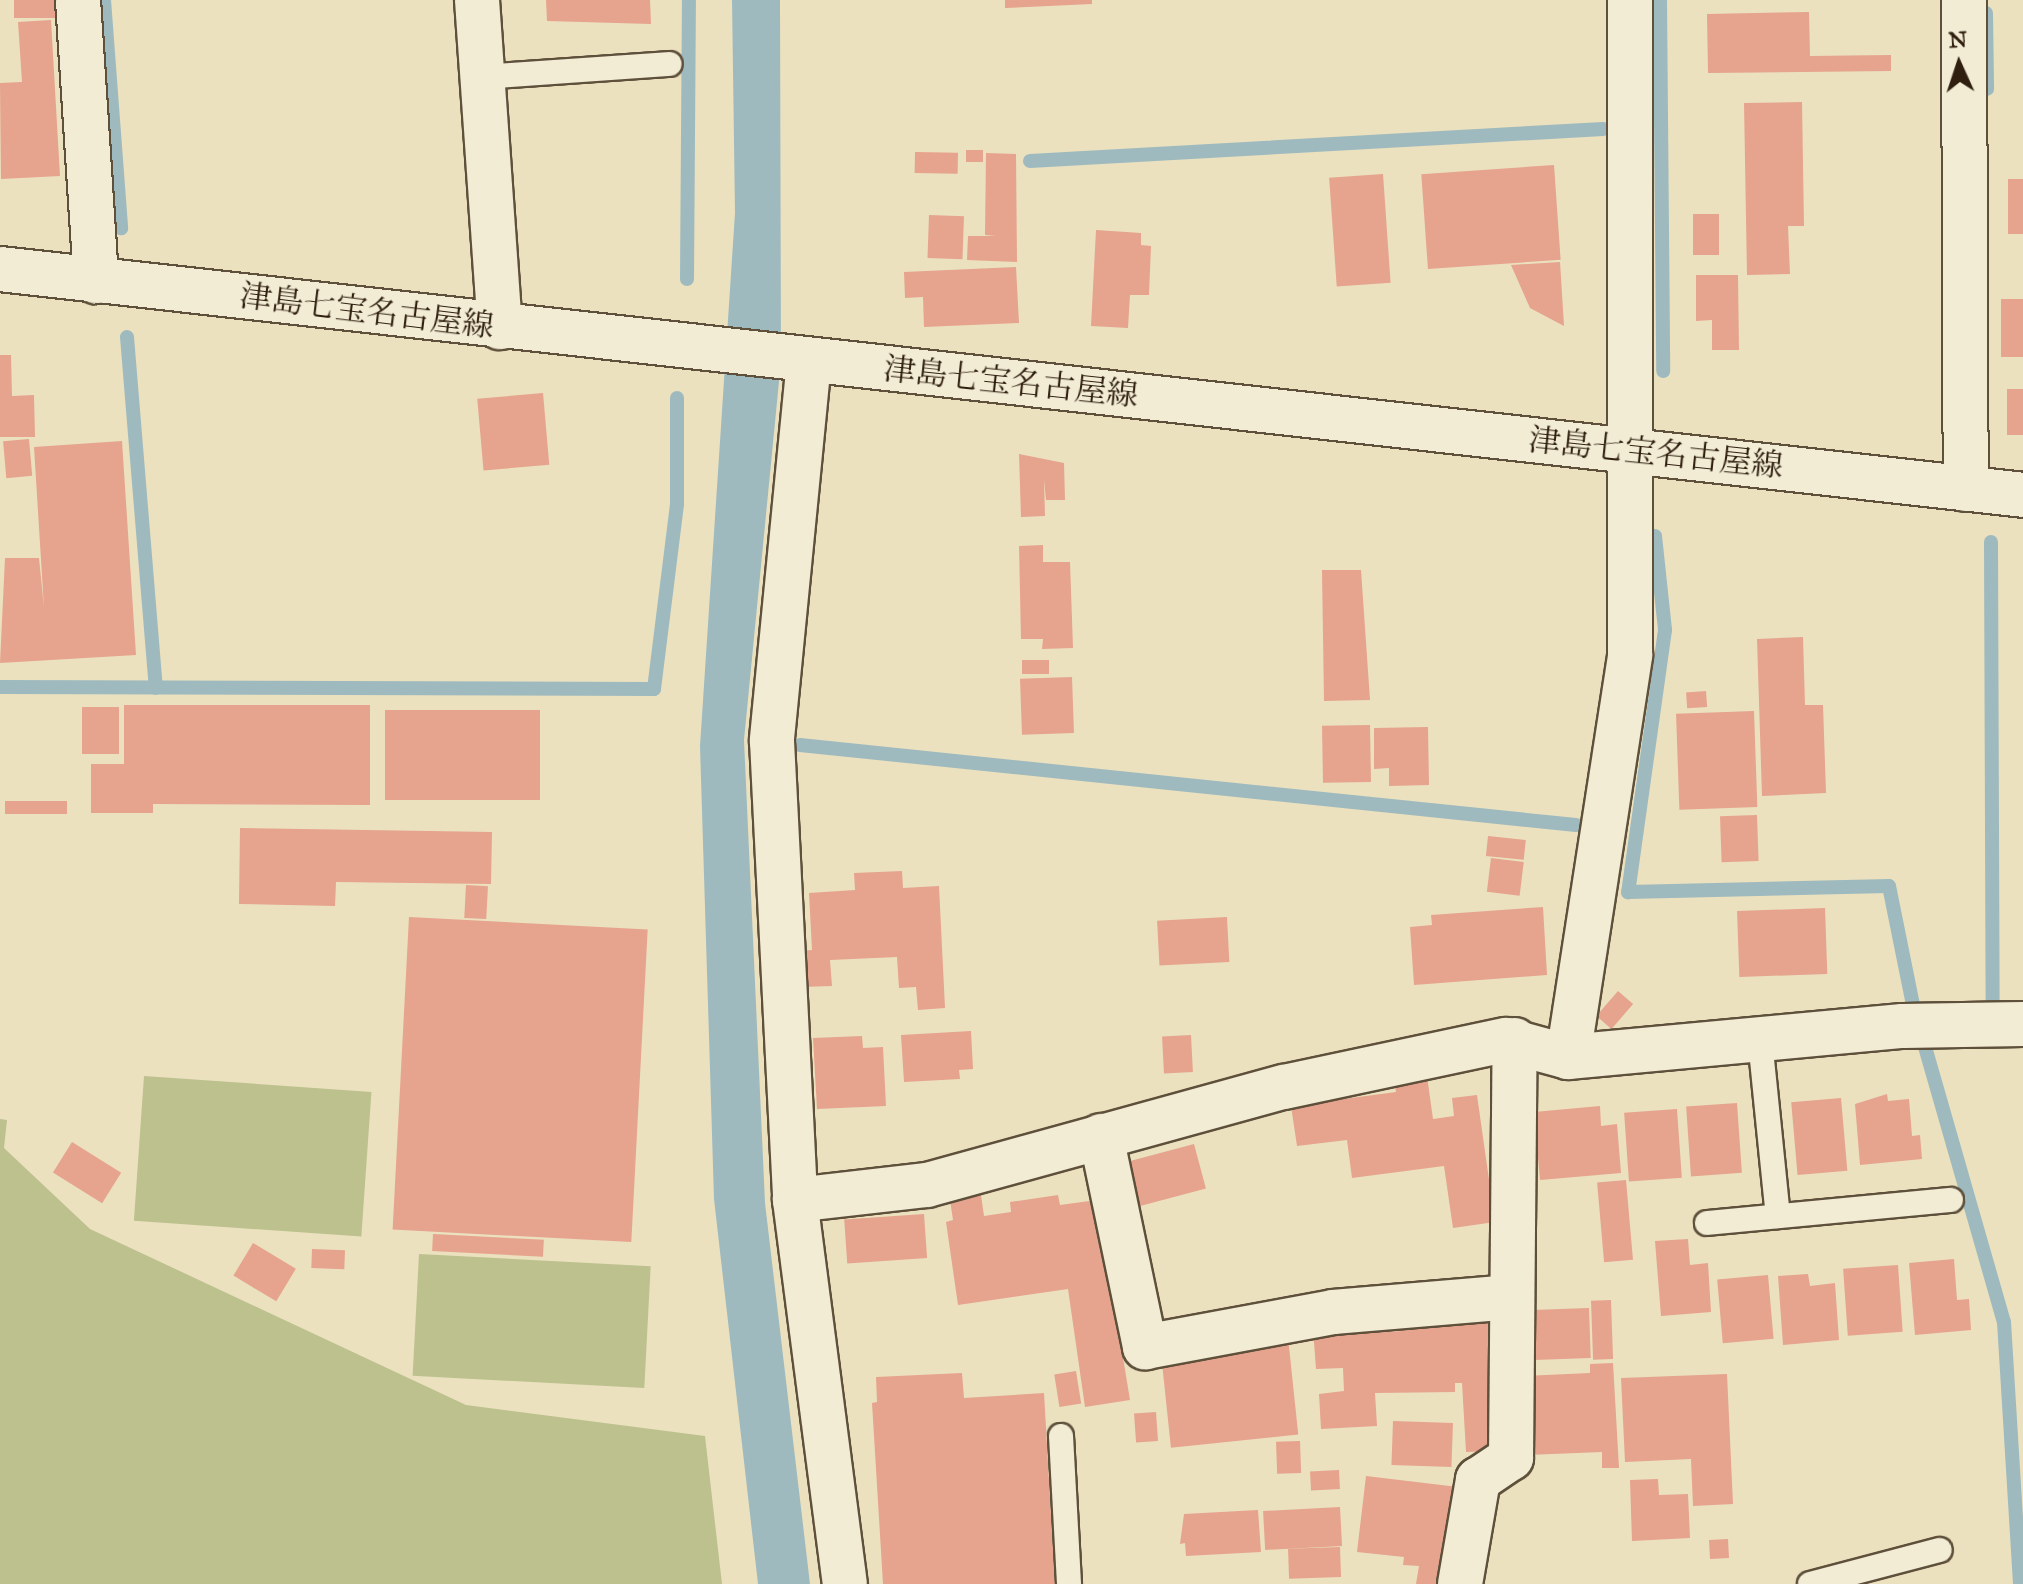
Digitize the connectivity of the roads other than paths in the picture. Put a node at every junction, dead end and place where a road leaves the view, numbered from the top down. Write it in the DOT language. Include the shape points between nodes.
graph roads {
  1 [pos="78,0"];
  2 [pos="477,0"];
  3 [pos="1630,0"];
  4 [pos="1964,0"];
  5 [pos="670,64"];
  6 [pos="483,77"];
  7 [pos="0,269"];
  8 [pos="96,281"];
  9 [pos="500,327"];
  10 [pos="803,360"];
  11 [pos="1631,451"];
  12 [pos="1966,489"];
  13 [pos="2023,495"];
  14 [pos="2023,1024"];
  15 [pos="1515,1040"];
  16 [pos="1760,1040"];
  17 [pos="1568,1057"];
  18 [pos="1101,1136"];
  19 [pos="795,1200"];
  20 [pos="1951,1200"];
  21 [pos="1778,1216"];
  22 [pos="1707,1223"];
  23 [pos="1511,1297"];
  24 [pos="1061,1436"];
  25 [pos="1940,1550"];
  26 [pos="845,1584"];
  27 [pos="1069,1584"];
  28 [pos="1460,1584"];
  29 [pos="1810,1584"];
  1 -- 8 [label="street"];
  2 -- 6 [label="street"];
  3 -- 11 [label="street"];
  4 -- 12 [label="street"];
  5 -- 6 [label="lane"];
  6 -- 9 [label="street"];
  7 -- 8 [label="street, 津島七宝名古屋線"];
  8 -- 9 [label="street, 津島七宝名古屋線"];
  9 -- 10 [label="street, 津島七宝名古屋線"];
  10 -- 11 [label="street, 津島七宝名古屋線"];
  10 -- 19 [label="street" via="772,741"];
  11 -- 12 [label="street, 津島七宝名古屋線"];
  11 -- 17 [label="street" via="1630,655"];
  12 -- 13 [label="street, 津島七宝名古屋線"];
  14 -- 16 [label="street" via="1918,1026"];
  15 -- 17 [label="street"];
  15 -- 18 [label="street" via="1284,1087"];
  15 -- 23 [label="street"];
  16 -- 17 [label="street"];
  16 -- 21 [label="lane"];
  18 -- 19 [label="street" via="927,1185"];
  18 -- 23 [label="street" via="1145,1347 1333,1312"];
  19 -- 26 [label="street"];
  20 -- 21 [label="lane"];
  21 -- 22 [label="lane"];
  23 -- 28 [label="street" via="1511,1458 1478,1480"];
  24 -- 27 [label="lane"];
  25 -- 29 [label="lane"];
}
